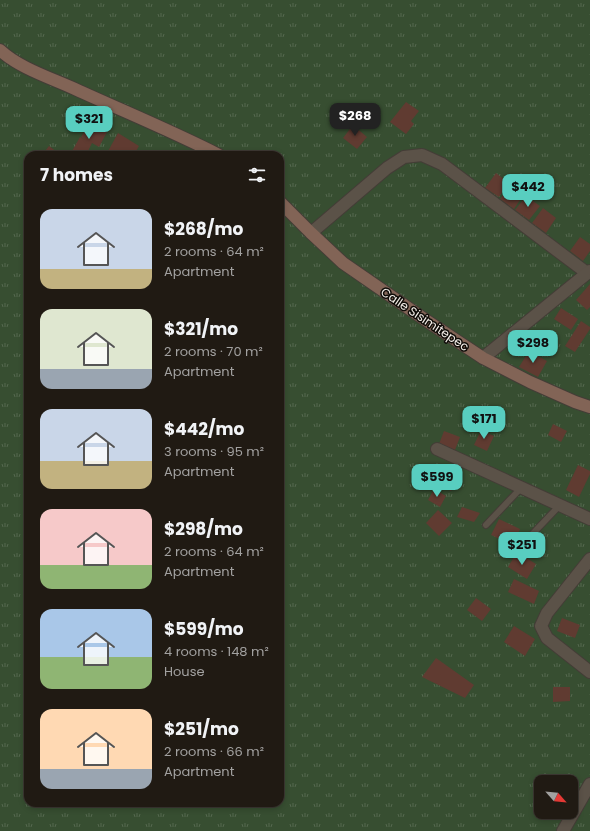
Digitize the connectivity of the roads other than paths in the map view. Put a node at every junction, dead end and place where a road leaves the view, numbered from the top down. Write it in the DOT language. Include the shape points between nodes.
graph roads {
  1 [pos="0,50"];
  2 [pos="211,151"];
  3 [pos="284,206"];
  4 [pos="311,233"];
  5 [pos="589,272"];
  6 [pos="483,358"];
  7 [pos="590,407"];
  8 [pos="437,448"];
  9 [pos="521,488"];
  10 [pos="560,504"];
  11 [pos="590,519"];
  12 [pos="486,525"];
  13 [pos="521,546"];
  14 [pos="590,558"];
  15 [pos="590,672"];
  16 [pos="590,784"];
  17 [pos="563,831"];
  1 -- 2 [label="street" via="31,70"];
  3 -- 4 [label="street, Calle Sisimitepec"];
  4 -- 5 [label="street" via="387,168 404,157 422,155 442,164"];
  4 -- 6 [label="street, Calle Sisimitepec" via="372,284"];
  5 -- 6 [label="street"];
  6 -- 7 [label="street, Calle Sisimitepec" via="530,382"];
  8 -- 9 [label="street"];
  9 -- 10 [label="street"];
  9 -- 12 [label="lane"];
  10 -- 11 [label="street"];
  10 -- 13 [label="lane"];
  14 -- 15 [label="street" via="547,613 541,626 547,638"];
  16 -- 17 [label="street"];
}
